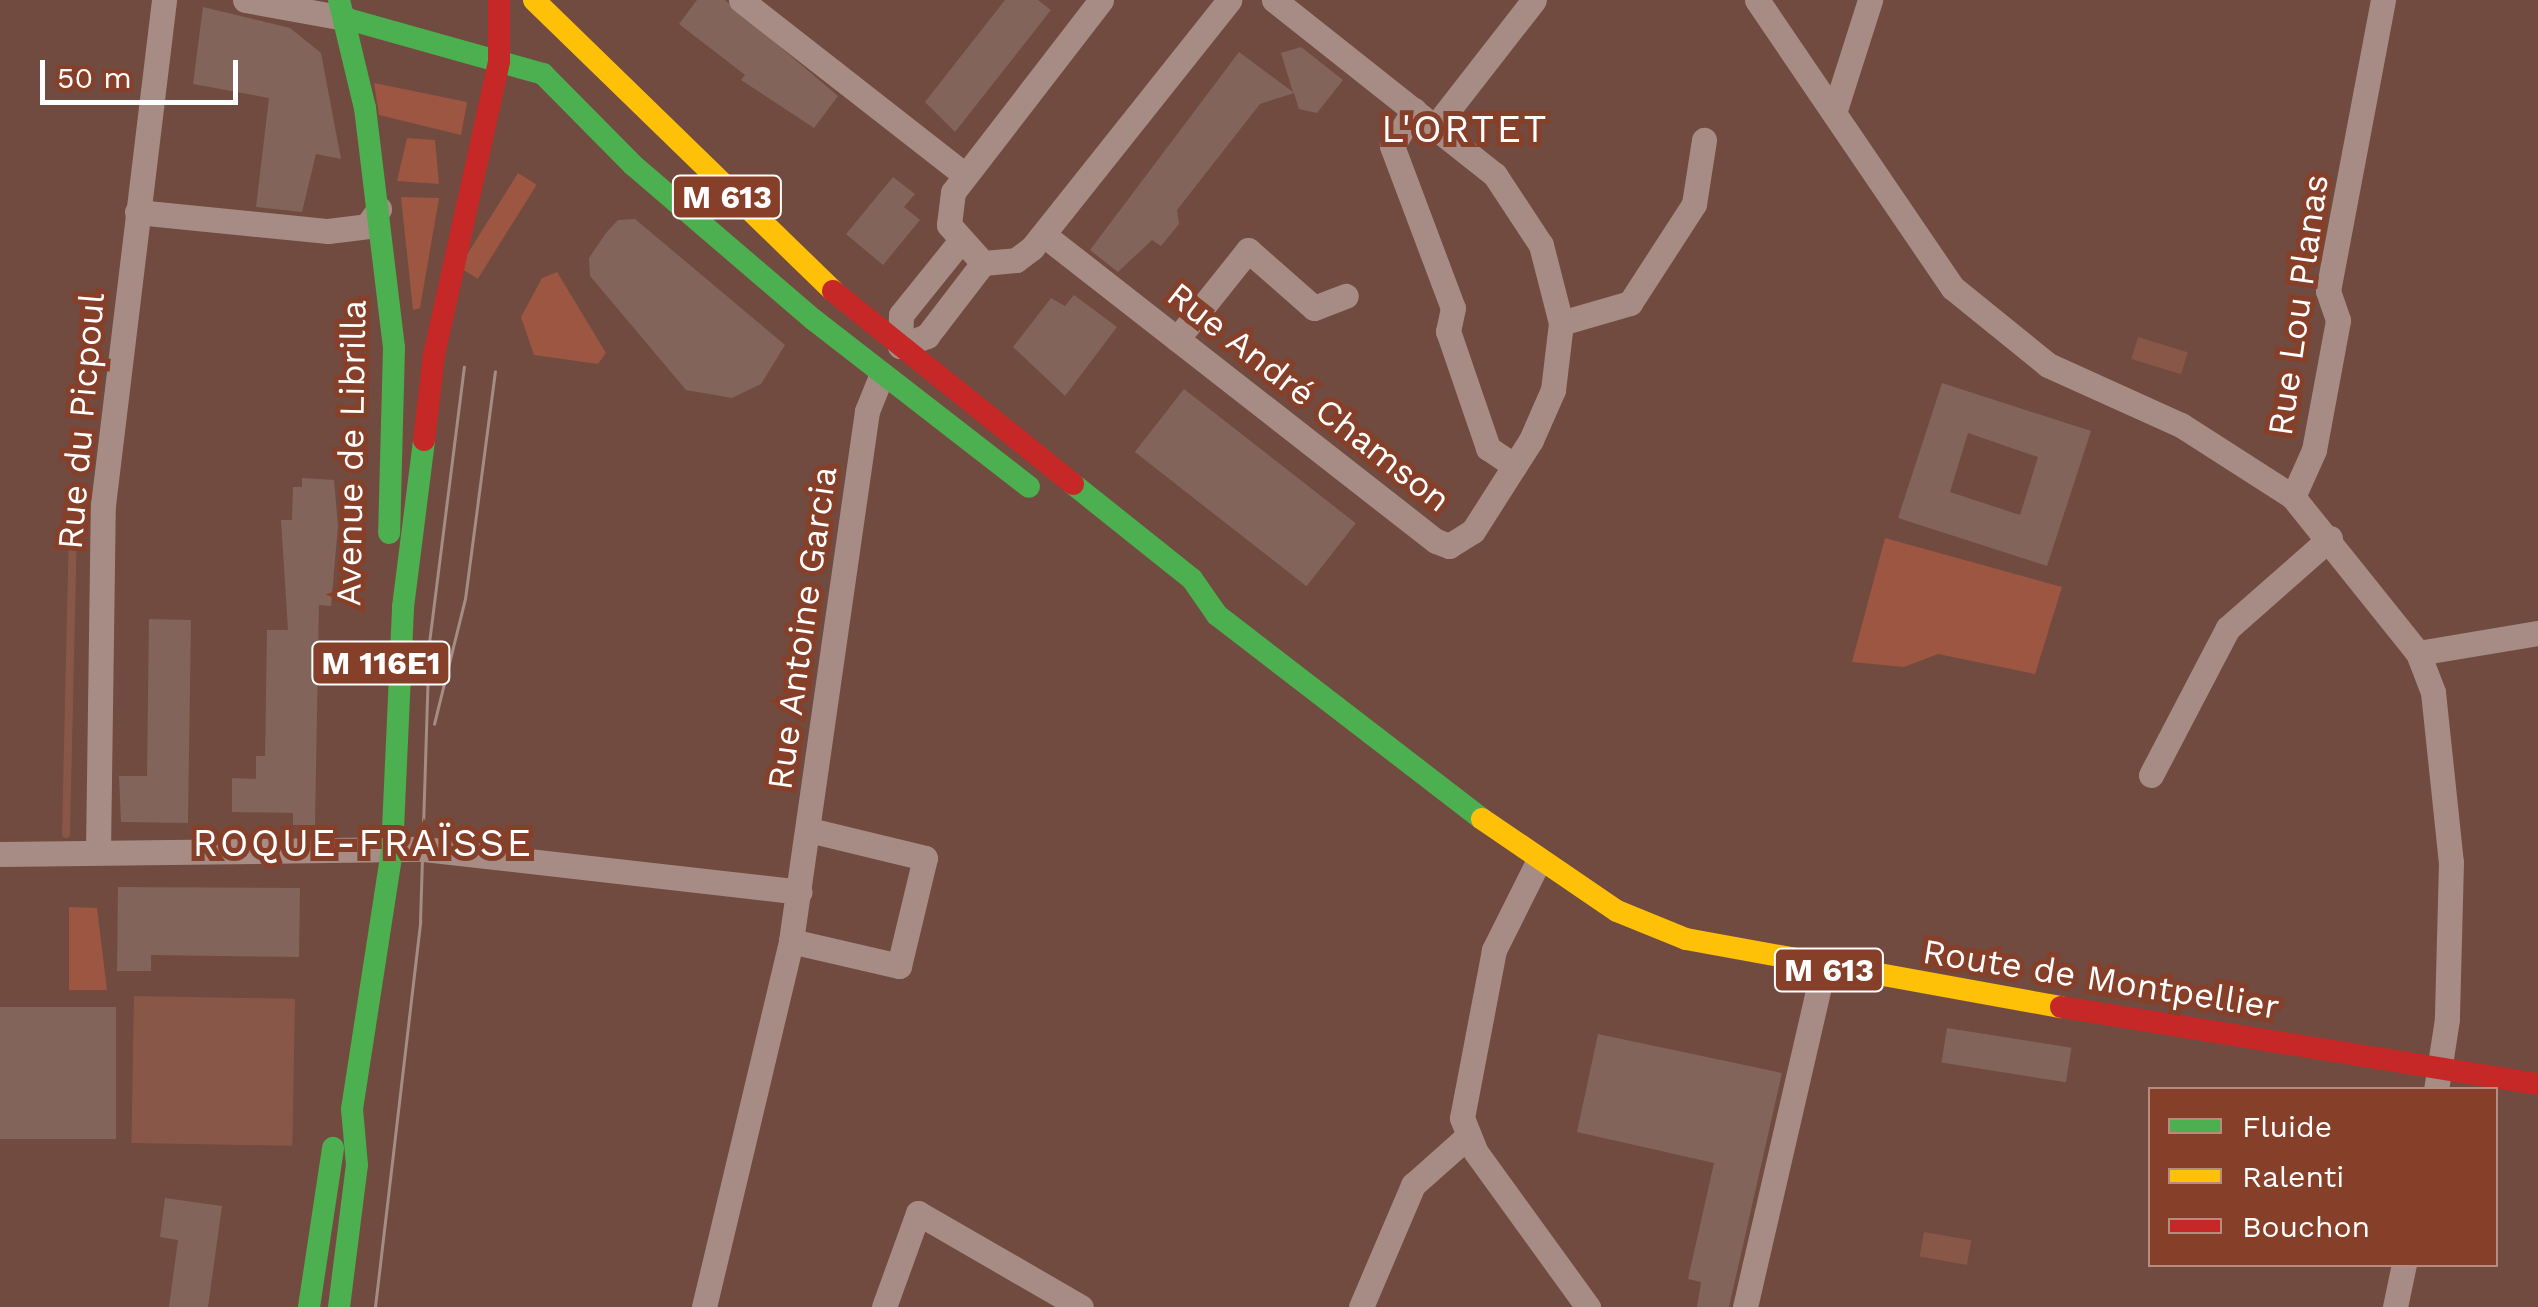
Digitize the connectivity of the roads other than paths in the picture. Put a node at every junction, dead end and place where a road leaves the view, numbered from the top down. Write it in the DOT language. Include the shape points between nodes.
graph roads {
  1 [pos="164,0"];
  2 [pos="245,0"];
  3 [pos="499,0"];
  4 [pos="534,0"];
  5 [pos="741,0"];
  6 [pos="1101,0"];
  7 [pos="1229,0"];
  8 [pos="1274,0"];
  9 [pos="1534,0"];
  10 [pos="1757,0"];
  11 [pos="1870,0"];
  12 [pos="2383,0"];
  13 [pos="348,6"];
  14 [pos="498,61"];
  15 [pos="1414,110"];
  16 [pos="1834,113"];
  17 [pos="1435,127"];
  18 [pos="1704,140"];
  19 [pos="964,174"];
  20 [pos="379,209"];
  21 [pos="137,212"];
  22 [pos="1044,235"];
  23 [pos="958,244"];
  24 [pos="983,263"];
  25 [pos="1346,296"];
  26 [pos="1561,323"];
  27 [pos="1177,340"];
  28 [pos="900,346"];
  29 [pos="881,376"];
  30 [pos="1515,466"];
  31 [pos="2293,498"];
  32 [pos="1056,508"];
  33 [pos="2330,538"];
  34 [pos="1164,590"];
  35 [pos="1217,615"];
  36 [pos="2538,632"];
  37 [pos="2418,653"];
  38 [pos="2151,775"];
  39 [pos="809,830"];
  40 [pos="98,851"];
  41 [pos="389,851"];
  42 [pos="0,854"];
  43 [pos="1539,860"];
  44 [pos="800,892"];
  45 [pos="792,941"];
  46 [pos="1823,969"];
  47 [pos="2438,1079"];
  48 [pos="2538,1084"];
  49 [pos="1466,1137"];
  50 [pos="2403,1267"];
  51 [pos="309,1307"];
  52 [pos="339,1307"];
  53 [pos="704,1307"];
  54 [pos="884,1307"];
  55 [pos="1080,1307"];
  56 [pos="1361,1307"];
  57 [pos="1588,1307"];
  58 [pos="1746,1307"];
  59 [pos="2395,1307"];
  1 -- 21 [label="street, Rue du Picpoul"];
  2 -- 13 [label="street"];
  3 -- 14 [label="main road, M 116E1"];
  4 -- 28 [label="main road, Route de Montpellier / M 613" via="734,204"];
  5 -- 19 [label="street"];
  6 -- 19 [label="street"];
  7 -- 22 [label="street"];
  8 -- 15 [label="street, Rue André Chamson"];
  9 -- 17 [label="street"];
  10 -- 16 [label="street"];
  11 -- 16 [label="street"];
  12 -- 31 [label="street, Rue Lou Planas" via="2328,291 2338,320 2314,450"];
  13 -- 14 [label="main road, M 613"];
  13 -- 20 [label="main road, Avenue de Librilla / M 116E1"];
  14 -- 29 [label="main road, M 613" via="543,74 633,165"];
  14 -- 41 [label="main road, Avenue de Librilla / M 116E1" via="434,355 403,607"];
  15 -- 17 [label="street, Rue André Chamson"];
  15 -- 30 [label="street" via="1392,146 1453,308 1448,331 1488,448"];
  16 -- 31 [label="street" via="1953,288 2002,331 2048,365 2243,460"];
  17 -- 26 [label="street, Rue André Chamson" via="1524,211 1554,284"];
  18 -- 26 [label="street" via="1694,204 1630,302"];
  19 -- 23 [label="street" via="948,207"];
  20 -- 21 [label="street" via="367,226 299,228"];
  20 -- 41 [label="main road, Avenue de Librilla / M 116E1" via="394,347 377,806"];
  21 -- 40 [label="street, Rue du Picpoul" via="103,505"];
  22 -- 24 [label="street" via="1016,260"];
  22 -- 27 [label="street, Rue André Chamson"];
  23 -- 24 [label="street"];
  23 -- 28 [label="street" via="900,316"];
  24 -- 28 [label="street" via="928,336"];
  25 -- 27 [label="street" via="1314,308 1248,250"];
  26 -- 30 [label="street, Rue André Chamson" via="1553,390"];
  27 -- 30 [label="street, Rue André Chamson" via="1436,542 1449,546 1472,531"];
  28 -- 29 [label="main road"];
  28 -- 35 [label="main road, Route de Montpellier / M 613" via="1192,580"];
  29 -- 32 [label="main road, M 613"];
  29 -- 39 [label="street, Rue Antoine Garcia" via="868,410"];
  31 -- 33 [label="street"];
  33 -- 37 [label="street"];
  33 -- 38 [label="street" via="2228,628"];
  34 -- 35 [label="main road, Route de Montpellier / M 613"];
  35 -- 43 [label="main road, Route de Montpellier / M 613"];
  36 -- 37 [label="street"];
  37 -- 47 [label="street" via="2433,692 2451,862"];
  39 -- 44 [label="street, Rue Antoine Garcia"];
  39 -- 45 [label="street" via="925,858 899,966"];
  40 -- 41 [label="street"];
  40 -- 42 [label="street"];
  41 -- 44 [label="street"];
  41 -- 51 [label="main road, Avenue de Librilla / M 116E1" via="364,934"];
  41 -- 52 [label="main road, Avenue de Librilla / M 116E1" via="352,1110 357,1165"];
  43 -- 46 [label="main road, Route de Montpellier / M 613" via="1617,912 1686,939"];
  43 -- 49 [label="street" via="1504,921 1484,986 1462,1118"];
  44 -- 45 [label="street, Rue Antoine Garcia"];
  45 -- 53 [label="street, Rue Antoine Garcia"];
  46 -- 47 [label="main road, Route de Montpellier / M 613"];
  46 -- 58 [label="street"];
  47 -- 48 [label="main road, Route de Montpellier / M 613"];
  49 -- 56 [label="street" via="1413,1185"];
  49 -- 57 [label="street"];
  50 -- 59 [label="street"];
  54 -- 55 [label="street" via="918,1214"];
}
